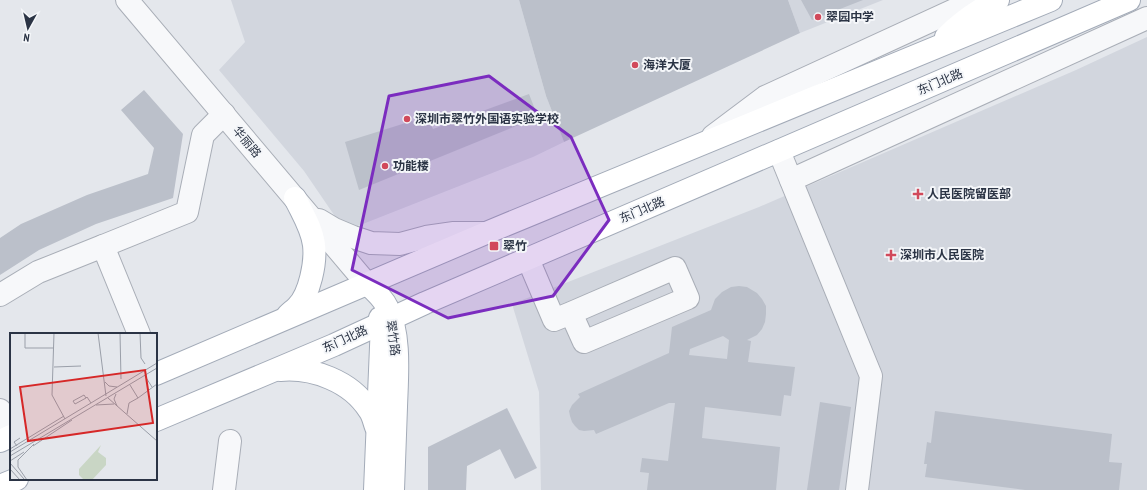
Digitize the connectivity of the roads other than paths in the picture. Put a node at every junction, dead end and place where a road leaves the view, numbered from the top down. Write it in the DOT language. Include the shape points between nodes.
graph roads {
  1 [pos="127,0"];
  2 [pos="976,0"];
  3 [pos="998,0"];
  4 [pos="1051,0"];
  5 [pos="1137,15"];
  6 [pos="933,49"];
  7 [pos="224,114"];
  8 [pos="702,145"];
  9 [pos="779,151"];
  10 [pos="791,180"];
  11 [pos="301,206"];
  12 [pos="486,233"];
  13 [pos="103,246"];
  14 [pos="528,259"];
  15 [pos="367,284"];
  16 [pos="0,295"];
  17 [pos="571,312"];
  18 [pos="280,321"];
  19 [pos="387,321"];
  20 [pos="139,333"];
  21 [pos="272,371"];
  22 [pos="157,374"];
  23 [pos="0,410"];
  24 [pos="157,420"];
  25 [pos="377,430"];
  26 [pos="10,433"];
  27 [pos="10,436"];
  28 [pos="0,441"];
  29 [pos="230,441"];
  30 [pos="15,480"];
  31 [pos="0,486"];
  32 [pos="224,490"];
  33 [pos="375,490"];
  34 [pos="393,490"];
  35 [pos="857,490"];
  1 -- 7 [label="street, 华丽路"];
  2 -- 8 [label="street" via="765,96"];
  3 -- 6 [label="main road" via="958,26"];
  4 -- 6 [label="main road"];
  5 -- 9 [label="main road, 东门北路"];
  5 -- 10 [label="street"];
  6 -- 8 [label="main road"];
  7 -- 11 [label="street, 华丽路"];
  7 -- 13 [label="street" via="203,135 187,212"];
  8 -- 12 [label="main road"];
  9 -- 10 [label="street"];
  9 -- 14 [label="main road, 东门北路"];
  10 -- 35 [label="street" via="871,376"];
  11 -- 12 [label="street" via="334,229 371,243 400,244 454,233"];
  11 -- 15 [label="street, 华丽路"];
  11 -- 18 [label="main road" via="314,245 309,288 298,306"];
  12 -- 15 [label="main road"];
  13 -- 16 [label="street" via="38,272"];
  13 -- 20 [label="street"];
  14 -- 17 [label="street" via="554,320"];
  14 -- 19 [label="main road, 东门北路"];
  15 -- 18 [label="main road"];
  15 -- 19 [label="main road, 翠竹路" via="387,305"];
  17 -- 17 [label="street" via="675,268 688,298 584,342"];
  18 -- 22 [label="main road"];
  19 -- 21 [label="main road, 东门北路"];
  19 -- 25 [label="main road, 翠竹路"];
  19 -- 34 [label="main road, 翠竹路" via="395,340 397,359"];
  21 -- 24 [label="main road, 东门北路"];
  21 -- 25 [label="main road" via="305,371 342,384 358,396 370,411"];
  23 -- 26 [label="street"];
  25 -- 33 [label="main road, 翠竹路"];
  27 -- 28 [label="main road"];
  29 -- 32 [label="street"];
  30 -- 31 [label="main road"];
}
